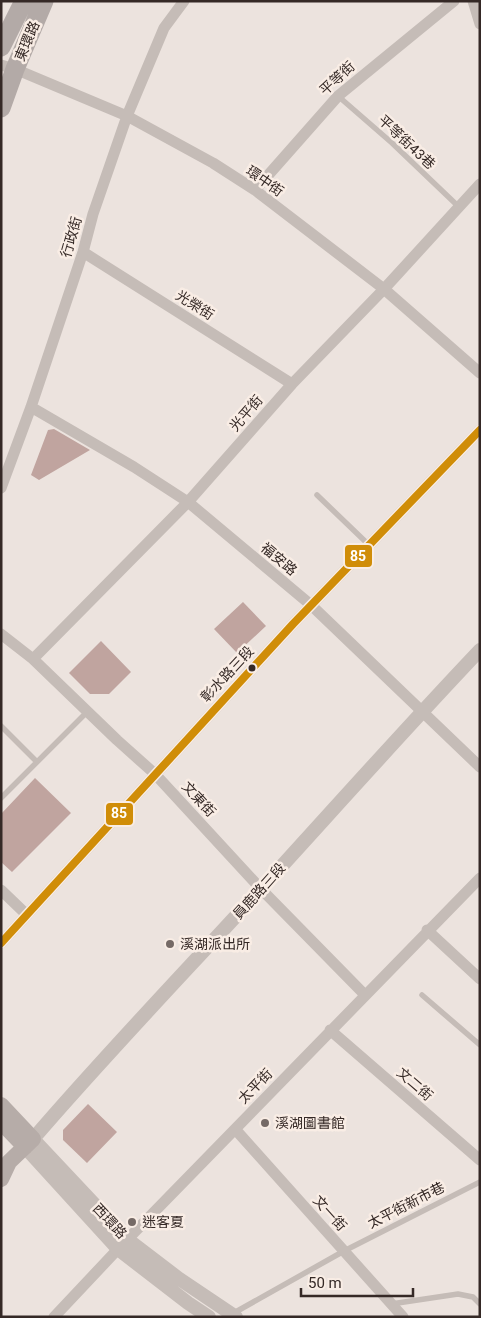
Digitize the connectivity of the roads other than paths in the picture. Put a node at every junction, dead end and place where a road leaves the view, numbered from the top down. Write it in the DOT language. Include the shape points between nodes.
graph roads {
  1 [pos="24,1"];
  2 [pos="44,1"];
  3 [pos="184,1"];
  4 [pos="454,1"];
  5 [pos="473,1"];
  6 [pos="480,24"];
  7 [pos="1,47"];
  8 [pos="8,67"];
  9 [pos="338,96"];
  10 [pos="1,108"];
  11 [pos="127,116"];
  12 [pos="480,184"];
  13 [pos="255,190"];
  14 [pos="458,207"];
  15 [pos="83,252"];
  16 [pos="384,289"];
  17 [pos="480,374"];
  18 [pos="292,384"];
  19 [pos="32,407"];
  20 [pos="480,430"];
  21 [pos="1,488"];
  22 [pos="317,495"];
  23 [pos="188,502"];
  24 [pos="369,545"];
  25 [pos="311,605"];
  26 [pos="1,634"];
  27 [pos="480,650"];
  28 [pos="33,659"];
  29 [pos="87,712"];
  30 [pos="421,712"];
  31 [pos="1,726"];
  32 [pos="37,762"];
  33 [pos="480,767"];
  34 [pos="155,774"];
  35 [pos="1,798"];
  36 [pos="480,878"];
  37 [pos="261,889"];
  38 [pos="1,890"];
  39 [pos="28,915"];
  40 [pos="427,930"];
  41 [pos="1,943"];
  42 [pos="480,979"];
  43 [pos="365,995"];
  44 [pos="422,995"];
  45 [pos="330,1030"];
  46 [pos="480,1045"];
  47 [pos="1,1104"];
  48 [pos="1,1122"];
  49 [pos="235,1129"];
  50 [pos="29,1143"];
  51 [pos="480,1160"];
  52 [pos="2,1175"];
  53 [pos="480,1182"];
  54 [pos="122,1244"];
  55 [pos="344,1250"];
  56 [pos="391,1304"];
  57 [pos="480,1304"];
  58 [pos="234,1316"];
  59 [pos="54,1317"];
  60 [pos="209,1317"];
  61 [pos="403,1317"];
  1 -- 7 [label="main road, 東環路"];
  2 -- 8 [label="main road, 東環路"];
  3 -- 11 [label="street, 行政街" via="164,28"];
  4 -- 9 [label="street, 平等街"];
  5 -- 6 [label="street"];
  8 -- 10 [label="main road, 東環路"];
  8 -- 11 [label="street, 環中街"];
  9 -- 13 [label="street, 平等街"];
  9 -- 14 [label="lane, 平等街43巷"];
  11 -- 13 [label="street, 環中街"];
  11 -- 15 [label="street, 行政街"];
  12 -- 14 [label="street, 光平街"];
  13 -- 16 [label="street, 環中街"];
  14 -- 16 [label="street, 光平街"];
  15 -- 18 [label="street, 光榮街"];
  15 -- 19 [label="street, 行政街"];
  16 -- 17 [label="street, 環中街"];
  16 -- 18 [label="street, 光平街"];
  18 -- 23 [label="street, 光平街"];
  19 -- 21 [label="street, 行政街"];
  19 -- 23 [label="street, 福安路"];
  20 -- 24 [label="street, 彰水路三段"];
  22 -- 24 [label="lane"];
  23 -- 25 [label="street, 福安路"];
  23 -- 28 [label="street, 光平街"];
  24 -- 25 [label="street, 彰水路三段"];
  25 -- 30 [label="street, 福安路"];
  25 -- 34 [label="street, 彰水路三段"];
  26 -- 28 [label="street, 文東街"];
  27 -- 30 [label="street, 員鹿路三段"];
  28 -- 29 [label="street, 文東街"];
  29 -- 32 [label="lane"];
  29 -- 34 [label="street, 文東街"];
  30 -- 33 [label="street, 福安路"];
  30 -- 37 [label="street, 員鹿路三段"];
  31 -- 32 [label="lane"];
  32 -- 35 [label="lane"];
  34 -- 37 [label="street, 文東街"];
  34 -- 39 [label="street, 彰水路三段"];
  36 -- 40 [label="street, 太平街"];
  37 -- 43 [label="street, 文東街"];
  37 -- 50 [label="street, 員鹿路三段"];
  38 -- 39 [label="street"];
  39 -- 41 [label="street, 彰水路三段"];
  40 -- 42 [label="street"];
  40 -- 43 [label="street, 太平街"];
  43 -- 45 [label="street, 太平街"];
  44 -- 46 [label="lane"];
  45 -- 49 [label="street, 太平街"];
  45 -- 51 [label="street, 文二街"];
  47 -- 50 [label="main road, 西環路"];
  48 -- 50 [label="main road, 西環路"];
  49 -- 54 [label="street, 太平街"];
  49 -- 55 [label="street, 文一街"];
  50 -- 52 [label="main road, 員鹿路三段" via="9,1162"];
  50 -- 54 [label="street, 西環路"];
  53 -- 55 [label="lane, 太平街新市巷"];
  54 -- 58 [label="street, 西環路"];
  54 -- 59 [label="street, 太平街"];
  54 -- 60 [label="street, 西環路" via="188,1303"];
  55 -- 56 [label="street, 文一街"];
  55 -- 58 [label="lane, 太平街新市巷"];
  56 -- 57 [label="lane" via="458,1294 473,1297"];
  56 -- 61 [label="street, 文一街"];
}
